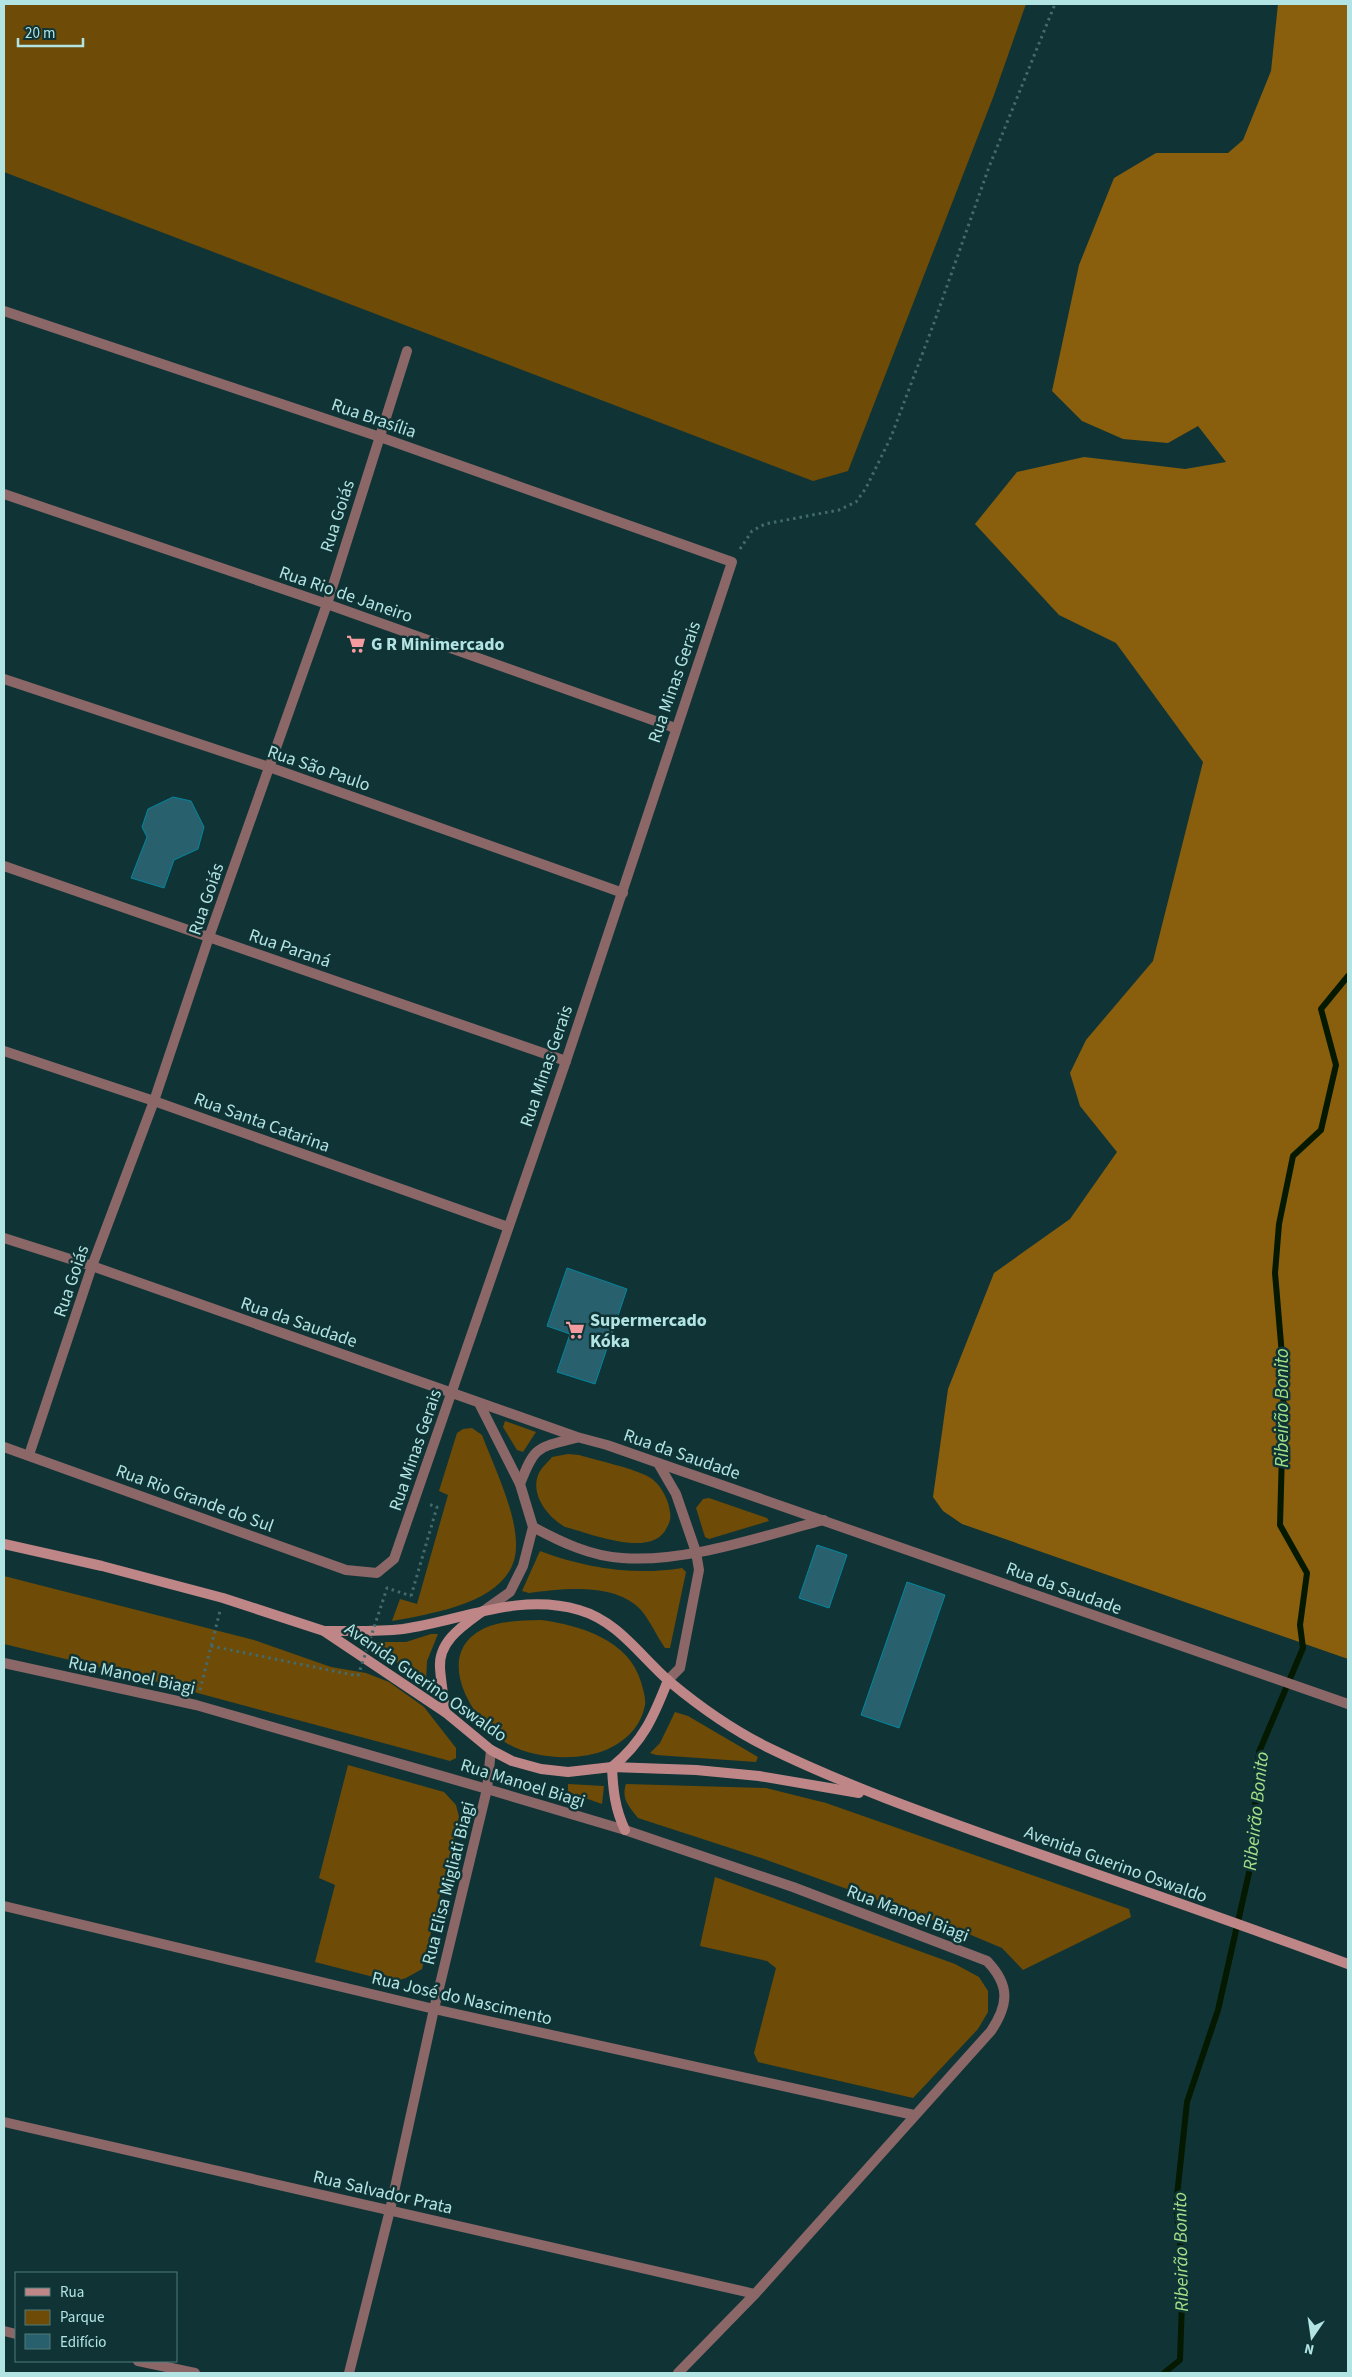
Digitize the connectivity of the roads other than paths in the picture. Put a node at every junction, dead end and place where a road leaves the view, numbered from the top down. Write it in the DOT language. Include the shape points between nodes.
graph roads {
  1 [pos="4,312"];
  2 [pos="407,351"];
  3 [pos="380,437"];
  4 [pos="4,494"];
  5 [pos="732,562"];
  6 [pos="326,604"];
  7 [pos="4,678"];
  8 [pos="675,728"];
  9 [pos="269,767"];
  10 [pos="4,866"];
  11 [pos="623,893"];
  12 [pos="209,937"];
  13 [pos="4,1051"];
  14 [pos="566,1061"];
  15 [pos="154,1101"];
  16 [pos="508,1227"];
  17 [pos="4,1238"];
  18 [pos="92,1266"];
  19 [pos="452,1394"];
  20 [pos="479,1403"];
  21 [pos="577,1437"];
  22 [pos="4,1447"];
  23 [pos="29,1455"];
  24 [pos="658,1463"];
  25 [pos="520,1484"];
  26 [pos="825,1520"];
  27 [pos="533,1527"];
  28 [pos="4,1544"];
  29 [pos="696,1552"];
  30 [pos="377,1573"];
  31 [pos="486,1609"];
  32 [pos="324,1632"];
  33 [pos="4,1663"];
  34 [pos="668,1680"];
  35 [pos="1345,1703"];
  36 [pos="445,1712"];
  37 [pos="491,1750"];
  38 [pos="612,1767"];
  39 [pos="487,1788"];
  40 [pos="873,1795"];
  41 [pos="626,1830"];
  42 [pos="4,1906"];
  43 [pos="1348,1964"];
  44 [pos="434,2009"];
  45 [pos="914,2115"];
  46 [pos="4,2122"];
  47 [pos="390,2210"];
  48 [pos="754,2294"];
  49 [pos="143,2362"];
  50 [pos="195,2373"];
  51 [pos="349,2373"];
  52 [pos="678,2373"];
  1 -- 3 [label="street, Rua Brasília"];
  2 -- 3 [label="street, Rua Goiás"];
  3 -- 5 [label="street, Rua Brasília"];
  3 -- 6 [label="street, Rua Goiás"];
  4 -- 6 [label="street, Rua Rio de Janeiro"];
  5 -- 8 [label="street, Rua Minas Gerais"];
  6 -- 8 [label="street, Rua Rio de Janeiro"];
  6 -- 9 [label="street, Rua Goiás"];
  7 -- 9 [label="street, Rua São Paulo"];
  8 -- 11 [label="street, Rua Minas Gerais"];
  9 -- 11 [label="street, Rua São Paulo"];
  9 -- 12 [label="street, Rua Goiás"];
  10 -- 12 [label="street, Rua Paraná"];
  11 -- 14 [label="street, Rua Minas Gerais"];
  12 -- 14 [label="street, Rua Paraná"];
  12 -- 15 [label="street, Rua Goiás"];
  13 -- 15 [label="street, Rua Santa Catarina"];
  14 -- 16 [label="street, Rua Minas Gerais"];
  15 -- 16 [label="street, Rua Santa Catarina"];
  15 -- 18 [label="street, Rua Goiás"];
  16 -- 19 [label="street, Rua Minas Gerais"];
  17 -- 18 [label="street, Rua da Saudade"];
  18 -- 19 [label="street, Rua da Saudade"];
  18 -- 23 [label="street, Rua Goiás"];
  19 -- 20 [label="street, Rua da Saudade"];
  19 -- 30 [label="street, Rua Minas Gerais" via="394,1558"];
  20 -- 21 [label="street, Rua da Saudade"];
  20 -- 25 [label="street"];
  21 -- 24 [label="street, Rua da Saudade"];
  21 -- 25 [label="street" via="542,1446 530,1459"];
  22 -- 23 [label="street, Rua Rio Grande do Sul"];
  23 -- 30 [label="street, Rua Rio Grande do Sul" via="346,1570"];
  24 -- 26 [label="street, Rua da Saudade"];
  24 -- 29 [label="street" via="676,1494"];
  25 -- 27 [label="street"];
  26 -- 29 [label="street"];
  26 -- 35 [label="street, Rua da Saudade"];
  27 -- 29 [label="street" via="588,1552 622,1558 667,1557"];
  27 -- 31 [label="street" via="523,1566 510,1592"];
  28 -- 32 [label="main road" via="223,1598"];
  29 -- 34 [label="street" via="699,1570 680,1668"];
  31 -- 32 [label="main road, Avenida Guerino Oswaldo" via="403,1629"];
  31 -- 34 [label="main road, Avenida Guerino Oswaldo" via="553,1605 603,1619"];
  31 -- 36 [label="main road" via="453,1634 443,1651 440,1667"];
  32 -- 36 [label="main road, Avenida Guerino Oswaldo"];
  33 -- 39 [label="street, Rua Manoel Biagi" via="196,1705"];
  34 -- 38 [label="main road" via="652,1721 626,1755"];
  34 -- 40 [label="main road, Avenida Guerino Oswaldo" via="735,1731"];
  36 -- 37 [label="main road, Avenida Guerino Oswaldo"];
  37 -- 38 [label="main road, Avenida Guerino Oswaldo" via="512,1761 541,1769 568,1772"];
  37 -- 39 [label="street, Rua Elisa Migliati Biagi"];
  38 -- 40 [label="main road, Avenida Guerino Oswaldo" via="759,1776"];
  38 -- 41 [label="main road" via="613,1794"];
  39 -- 41 [label="street, Rua Manoel Biagi"];
  39 -- 44 [label="street, Rua Elisa Migliati Biagi"];
  40 -- 43 [label="main road, Avenida Guerino Oswaldo"];
  41 -- 45 [label="street, Rua Manoel Biagi" via="793,1887 987,1960 997,1971 1005,2006 991,2031"];
  42 -- 44 [label="street, Rua José do Nascimento"];
  44 -- 45 [label="street, Rua José do Nascimento"];
  44 -- 47 [label="street, Rua Elisa Migliati Biagi"];
  45 -- 48 [label="street"];
  46 -- 47 [label="street, Rua Salvador Prata"];
  47 -- 48 [label="street, Rua Salvador Prata"];
  47 -- 51 [label="street, Rua Elisa Migliati Biagi"];
  48 -- 52 [label="street"];
  49 -- 50 [label="street"];
}
